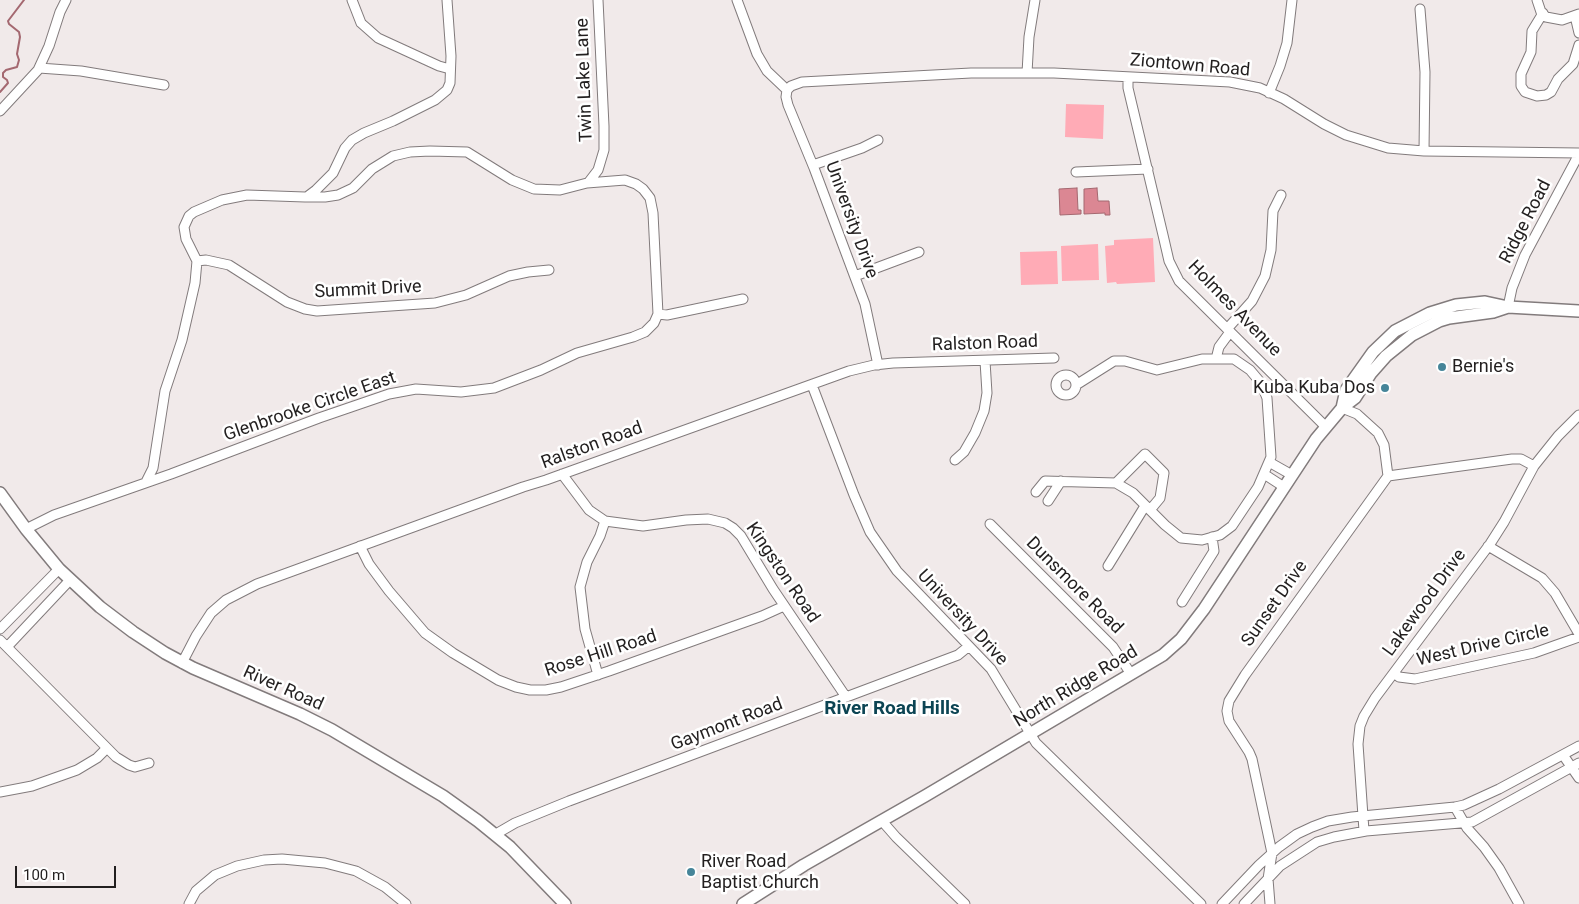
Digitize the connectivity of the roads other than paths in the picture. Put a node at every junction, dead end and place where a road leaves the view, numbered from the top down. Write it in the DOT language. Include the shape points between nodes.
graph roads {
  1 [pos="66,0"];
  2 [pos="352,0"];
  3 [pos="447,0"];
  4 [pos="598,0"];
  5 [pos="737,0"];
  6 [pos="1035,0"];
  7 [pos="1292,0"];
  8 [pos="1537,0"];
  9 [pos="1420,9"];
  10 [pos="1543,13"];
  11 [pos="1577,15"];
  12 [pos="1579,33"];
  13 [pos="1579,45"];
  14 [pos="39,68"];
  15 [pos="450,69"];
  16 [pos="1027,73"];
  17 [pos="1128,77"];
  18 [pos="164,85"];
  19 [pos="787,90"];
  20 [pos="1269,92"];
  21 [pos="0,111"];
  22 [pos="878,140"];
  23 [pos="1424,151"];
  24 [pos="1579,154"];
  25 [pos="813,165"];
  26 [pos="1148,169"];
  27 [pos="1076,172"];
  28 [pos="588,183"];
  29 [pos="1281,196"];
  30 [pos="305,197"];
  31 [pos="919,252"];
  32 [pos="197,261"];
  33 [pos="548,270"];
  34 [pos="855,276"];
  35 [pos="743,299"];
  36 [pos="1508,307"];
  37 [pos="1579,311"];
  38 [pos="658,314"];
  39 [pos="1229,330"];
  40 [pos="1054,358"];
  41 [pos="1216,359"];
  42 [pos="985,361"];
  43 [pos="878,365"];
  44 [pos="812,385"];
  45 [pos="1076,385"];
  46 [pos="1342,408"];
  47 [pos="1579,414"];
  48 [pos="1326,426"];
  49 [pos="954,460"];
  50 [pos="1269,462"];
  51 [pos="1534,466"];
  52 [pos="562,474"];
  53 [pos="1264,474"];
  54 [pos="1292,474"];
  55 [pos="1388,476"];
  56 [pos="1061,481"];
  57 [pos="146,482"];
  58 [pos="1116,483"];
  59 [pos="1284,486"];
  60 [pos="1036,492"];
  61 [pos="0,493"];
  62 [pos="1048,501"];
  63 [pos="1147,508"];
  64 [pos="605,521"];
  65 [pos="990,524"];
  66 [pos="26,529"];
  67 [pos="1212,537"];
  68 [pos="360,546"];
  69 [pos="1488,546"];
  70 [pos="1108,566"];
  71 [pos="59,569"];
  72 [pos="70,580"];
  73 [pos="1182,602"];
  74 [pos="784,606"];
  75 [pos="0,629"];
  76 [pos="1579,636"];
  77 [pos="0,640"];
  78 [pos="969,646"];
  79 [pos="7,647"];
  80 [pos="182,663"];
  81 [pos="1394,673"];
  82 [pos="598,674"];
  83 [pos="1131,674"];
  84 [pos="846,697"];
  85 [pos="1030,734"];
  86 [pos="1579,746"];
  87 [pos="107,748"];
  88 [pos="1563,755"];
  89 [pos="149,763"];
  90 [pos="1575,765"];
  91 [pos="1579,778"];
  92 [pos="0,792"];
  93 [pos="1455,808"];
  94 [pos="1363,816"];
  95 [pos="882,821"];
  96 [pos="1465,824"];
  97 [pos="1364,831"];
  98 [pos="496,834"];
  99 [pos="1272,853"];
  100 [pos="1268,879"];
  101 [pos="189,904"];
  102 [pos="406,904"];
  103 [pos="565,904"];
  104 [pos="743,904"];
  105 [pos="965,904"];
  106 [pos="1201,904"];
  107 [pos="1222,904"];
  108 [pos="1244,904"];
  109 [pos="1270,904"];
  110 [pos="1519,904"];
  1 -- 14 [label="street"];
  2 -- 15 [label="street" via="361,23 378,38"];
  3 -- 15 [label="street"];
  4 -- 28 [label="street, Twin Lake Lane" via="604,150 598,170"];
  5 -- 19 [label="street" via="757,54 767,71"];
  6 -- 16 [label="street"];
  7 -- 20 [label="street" via="1287,43"];
  8 -- 10 [label="street"];
  9 -- 23 [label="street" via="1425,72"];
  10 -- 11 [label="street" via="1546,17 1562,20"];
  10 -- 13 [label="street" via="1532,31 1531,52 1521,74 1521,86 1525,92 1537,96 1551,92 1558,79 1573,64"];
  11 -- 12 [label="street"];
  14 -- 18 [label="street" via="81,71"];
  14 -- 21 [label="street"];
  15 -- 30 [label="street" via="450,86 443,95 354,138 346,145 333,173"];
  16 -- 17 [label="street, Ziontown Road"];
  16 -- 19 [label="street, Ziontown Road" via="937,74 802,82"];
  17 -- 20 [label="street, Ziontown Road" via="1230,82"];
  17 -- 26 [label="street, Holmes Avenue"];
  19 -- 25 [label="street, University Drive" via="788,105"];
  20 -- 23 [label="street, Ziontown Road" via="1359,140 1388,148"];
  22 -- 25 [label="street"];
  23 -- 24 [label="street, Ziontown Road"];
  24 -- 36 [label="street, Ridge Road" via="1525,255"];
  25 -- 34 [label="street, University Drive"];
  26 -- 27 [label="street"];
  26 -- 39 [label="street, Holmes Avenue" via="1172,269 1179,281"];
  28 -- 30 [label="street" via="560,190 534,188 512,180 467,152 410,152 379,164 346,192"];
  28 -- 38 [label="street" via="625,180 643,189 650,198"];
  29 -- 39 [label="street" via="1272,211 1271,250 1265,276 1252,301"];
  30 -- 32 [label="street" via="247,195 222,200 194,212 185,222 184,231"];
  31 -- 34 [label="street"];
  32 -- 33 [label="street, Summit Drive" via="229,265 287,302 317,310 436,303 466,295 509,276"];
  32 -- 57 [label="street" via="190,308 165,391 153,468"];
  34 -- 43 [label="street, University Drive" via="870,323"];
  35 -- 38 [label="street" via="668,315"];
  36 -- 37 [label="main road, North Ridge Road"];
  36 -- 46 [label="main road, North Ridge Road" via="1449,318 1412,335 1386,356 1355,398"];
  38 -- 57 [label="street, Glenbrooke Circle East" via="645,332 577,353 494,388 461,392 416,389 389,394"];
  39 -- 41 [label="street"];
  39 -- 48 [label="street, Holmes Avenue"];
  40 -- 42 [label="street, Ralston Road"];
  41 -- 45 [label="street" via="1202,359 1157,370 1114,361"];
  41 -- 50 [label="street" via="1234,359 1261,383 1267,398 1272,457"];
  42 -- 43 [label="street, Ralston Road"];
  42 -- 49 [label="street" via="987,393 984,411 964,452"];
  43 -- 44 [label="street, Ralston Road"];
  44 -- 52 [label="street, Ralston Road"];
  44 -- 78 [label="street, University Drive" via="870,532 902,577"];
  46 -- 48 [label="main road, North Ridge Road"];
  46 -- 55 [label="street" via="1357,414 1378,432 1387,457"];
  47 -- 51 [label="street, Lakewood Drive"];
  48 -- 54 [label="main road, North Ridge Road"];
  50 -- 53 [label="street"];
  50 -- 54 [label="street"];
  51 -- 55 [label="street" via="1521,459"];
  51 -- 69 [label="street, Lakewood Drive"];
  52 -- 64 [label="street" via="589,510"];
  52 -- 68 [label="street, Ralston Road"];
  53 -- 59 [label="street"];
  53 -- 67 [label="street" via="1232,526"];
  54 -- 59 [label="main road, North Ridge Road"];
  55 -- 99 [label="street, Sunset Drive" via="1229,701 1229,721 1252,759"];
  56 -- 58 [label="street"];
  56 -- 60 [label="street" via="1045,480"];
  56 -- 62 [label="street"];
  57 -- 66 [label="street, Glenbrooke Circle East" via="54,515"];
  58 -- 63 [label="street" via="1133,493"];
  58 -- 63 [label="street" via="1145,454 1164,473 1160,498"];
  59 -- 83 [label="main road, North Ridge Road" via="1181,639 1163,655"];
  61 -- 66 [label="main road, River Road"];
  63 -- 67 [label="street" via="1181,538 1202,540"];
  63 -- 70 [label="street"];
  64 -- 74 [label="street, Kingston Road" via="643,526 708,520 726,523 741,536"];
  64 -- 82 [label="street" via="580,587 585,628"];
  65 -- 83 [label="street, Dunsmore Road" via="1114,647"];
  66 -- 71 [label="main road, River Road"];
  67 -- 73 [label="street" via="1214,552"];
  68 -- 80 [label="street, Ralston Road" via="257,584 226,600 205,622"];
  68 -- 82 [label="street, Rose Hill Road" via="389,592 425,633 498,680 516,688 540,690"];
  69 -- 76 [label="street" via="1542,578 1556,593"];
  69 -- 81 [label="street, Lakewood Drive"];
  71 -- 72 [label="main road, River Road"];
  71 -- 75 [label="street"];
  72 -- 79 [label="street"];
  72 -- 80 [label="main road, River Road" via="120,623"];
  74 -- 82 [label="street, Rose Hill Road"];
  74 -- 84 [label="street, Kingston Road"];
  76 -- 81 [label="street, West Drive Circle" via="1534,653 1424,677 1399,677"];
  77 -- 79 [label="street"];
  78 -- 84 [label="street, Gaymont Road" via="958,655"];
  78 -- 85 [label="street, University Drive" via="996,675"];
  79 -- 87 [label="street"];
  80 -- 98 [label="main road, River Road" via="332,730 442,796"];
  81 -- 94 [label="street, Lakewood Drive" via="1367,709 1360,726 1358,744"];
  83 -- 85 [label="main road, North Ridge Road"];
  84 -- 98 [label="street, Gaymont Road" via="568,801"];
  85 -- 95 [label="main road, North Ridge Road"];
  85 -- 106 [label="street, University Drive" via="1036,744"];
  86 -- 88 [label="street"];
  87 -- 89 [label="street" via="129,765 135,767"];
  87 -- 92 [label="street" via="77,770 32,786"];
  88 -- 90 [label="street"];
  88 -- 93 [label="street"];
  90 -- 91 [label="street"];
  90 -- 96 [label="street"];
  93 -- 94 [label="street"];
  93 -- 96 [label="street"];
  94 -- 97 [label="street, Lakewood Drive"];
  94 -- 99 [label="street" via="1312,827"];
  95 -- 104 [label="main road, North Ridge Road"];
  95 -- 105 [label="street"];
  96 -- 97 [label="street"];
  96 -- 110 [label="street" via="1499,868"];
  97 -- 100 [label="street" via="1317,842 1280,866"];
  98 -- 103 [label="main road, River Road"];
  99 -- 100 [label="street, Sunset Drive"];
  99 -- 107 [label="street"];
  100 -- 108 [label="street"];
  100 -- 109 [label="street, Sunset Drive"];
  101 -- 102 [label="street" via="196,891 211,878 231,868 282,859 312,861 356,871 385,887"];
}
